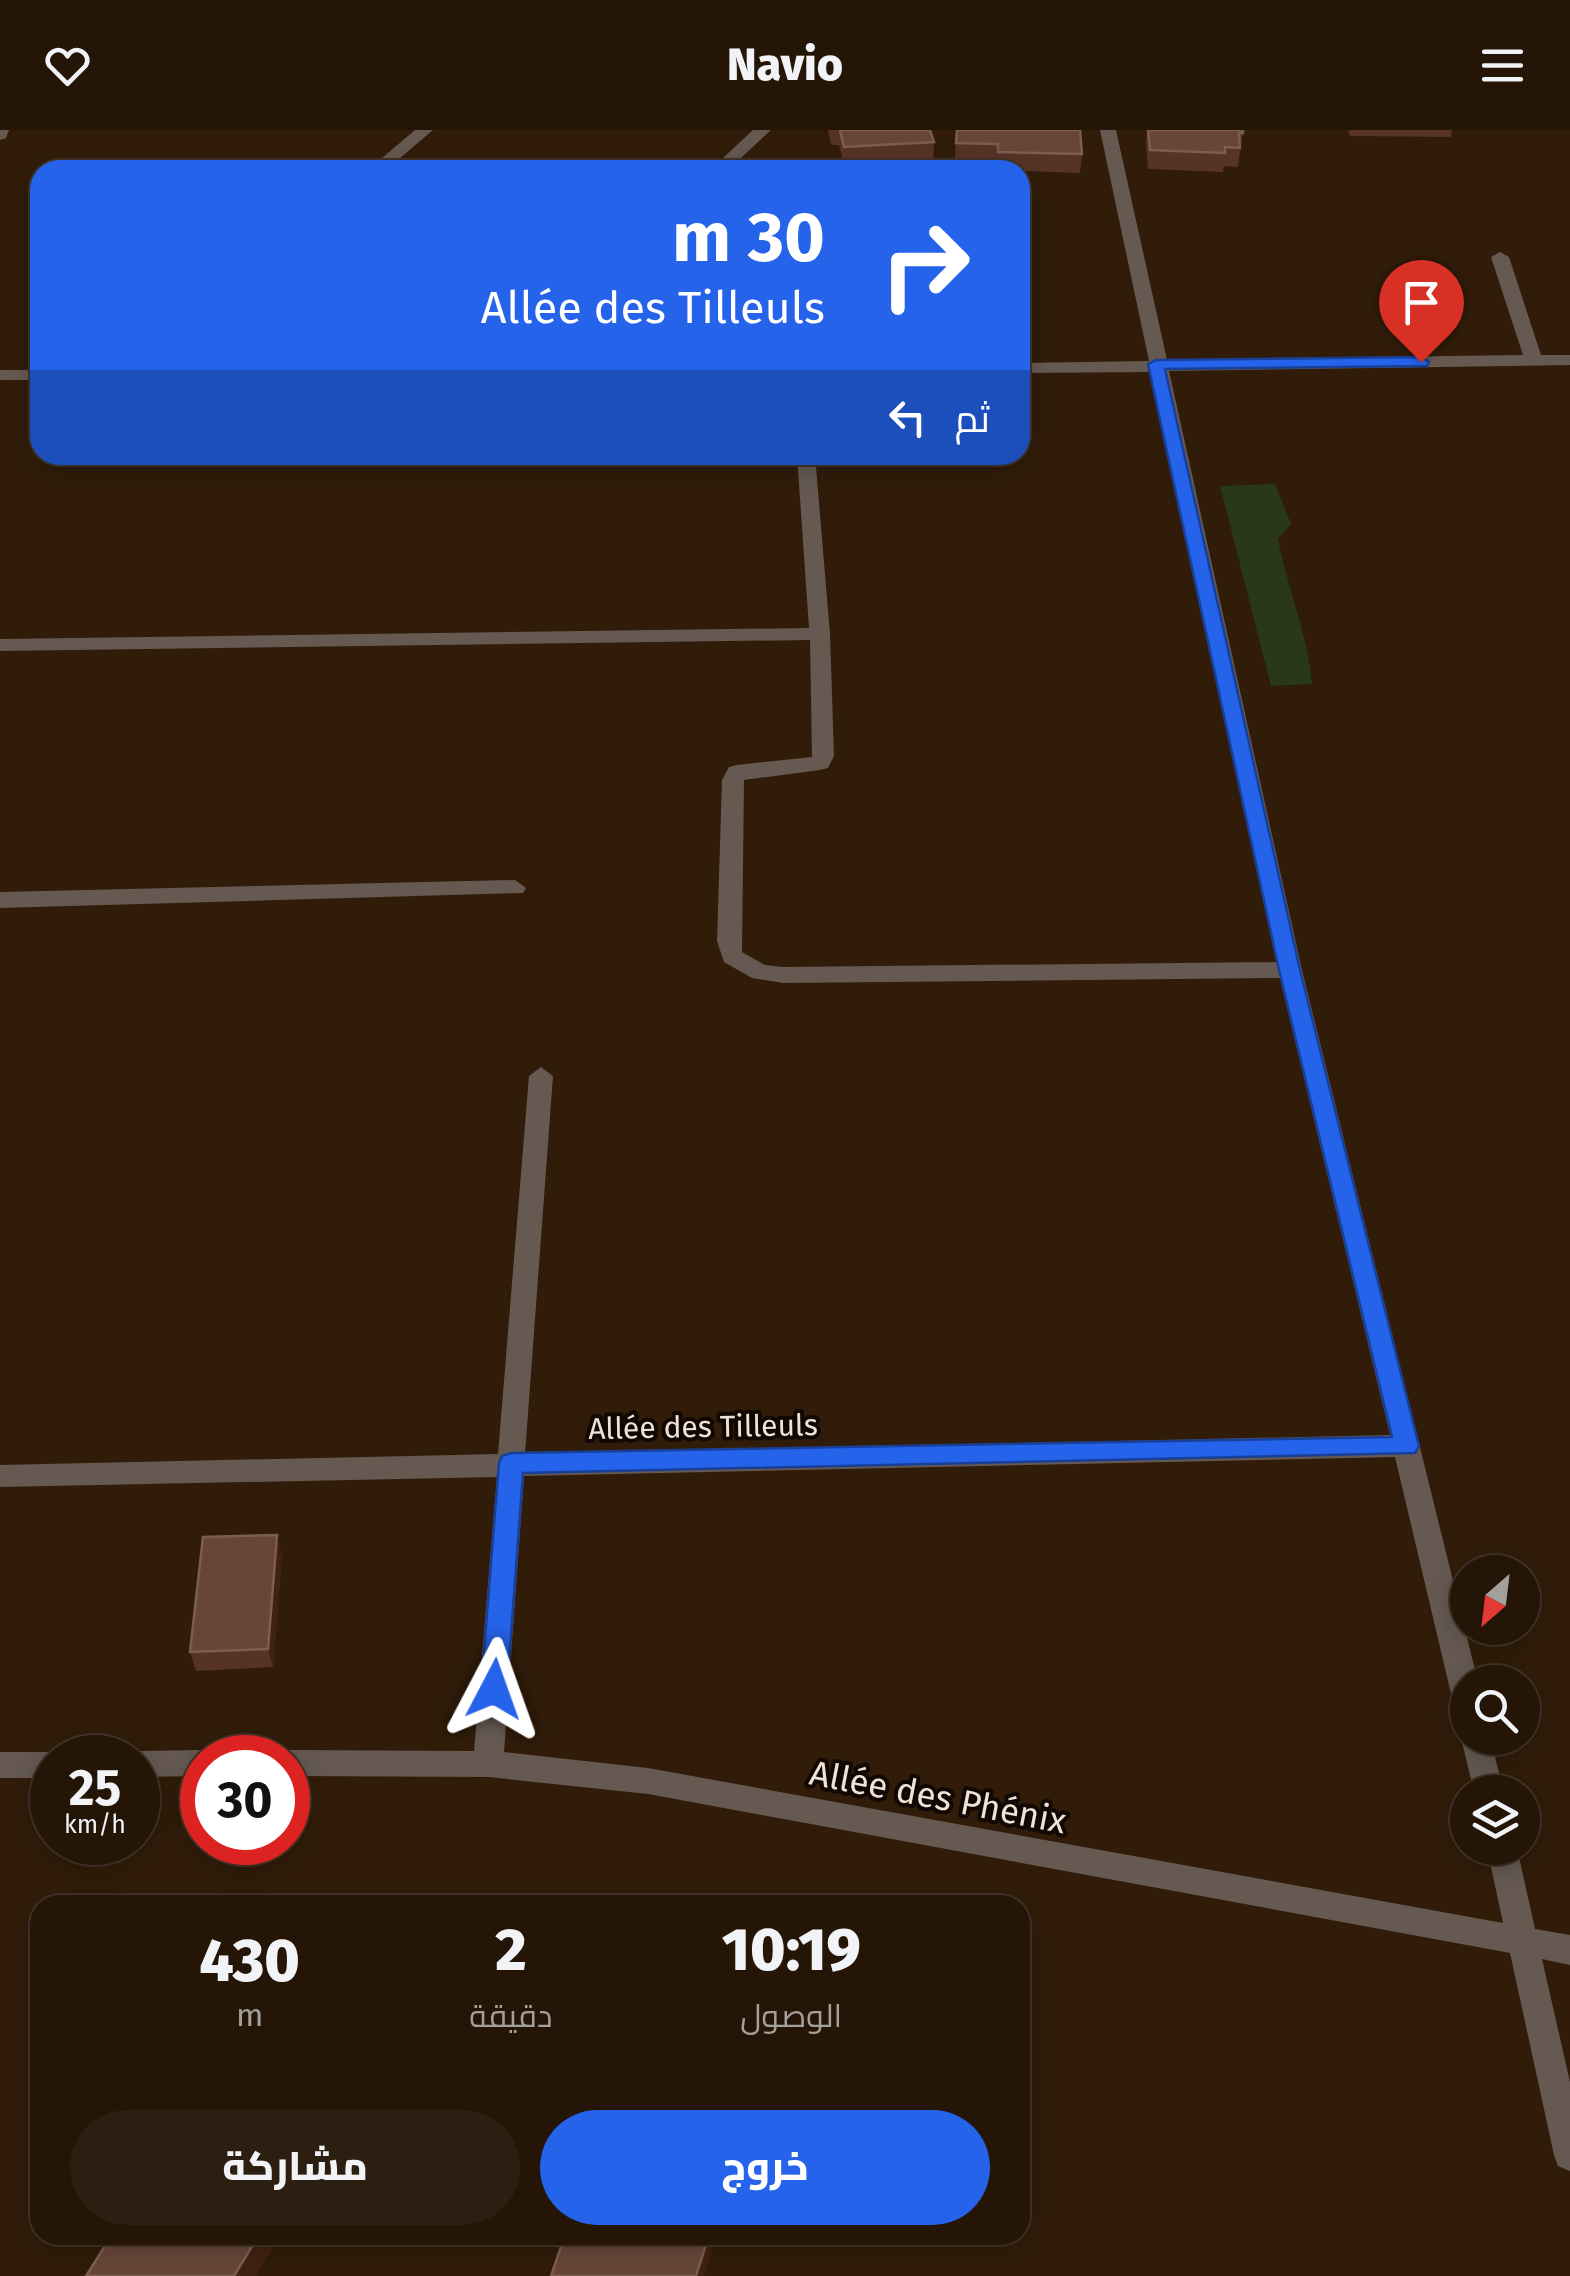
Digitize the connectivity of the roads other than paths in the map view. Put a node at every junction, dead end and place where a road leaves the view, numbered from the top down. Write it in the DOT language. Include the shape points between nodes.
graph roads {
  1 [pos="425,130"];
  2 [pos="763,130"];
  3 [pos="1108,130"];
  4 [pos="388,160"];
  5 [pos="729,160"];
  6 [pos="1500,257"];
  7 [pos="1570,360"];
  8 [pos="1534,361"];
  9 [pos="1156,364"];
  10 [pos="1030,368"];
  11 [pos="30,374"];
  12 [pos="0,375"];
  13 [pos="807,465"];
  14 [pos="820,634"];
  15 [pos="0,646"];
  16 [pos="514,888"];
  17 [pos="0,900"];
  18 [pos="1290,970"];
  19 [pos="541,1076"];
  20 [pos="1407,1446"];
  21 [pos="511,1463"];
  22 [pos="0,1476"];
  23 [pos="1459,1665"];
  24 [pos="310,1762"];
  25 [pos="488,1764"];
  26 [pos="0,1765"];
  27 [pos="30,1765"];
  28 [pos="1506,1865"];
  29 [pos="1524,1941"];
  30 [pos="1570,1950"];
  31 [pos="1570,2154"];
  1 -- 4 [label="street"];
  2 -- 5 [label="street"];
  3 -- 9 [label="street"];
  6 -- 8 [label="street"];
  7 -- 8 [label="street"];
  8 -- 9 [label="street"];
  9 -- 10 [label="street"];
  9 -- 18 [label="street"];
  11 -- 12 [label="street"];
  13 -- 14 [label="street"];
  14 -- 15 [label="street"];
  14 -- 18 [label="street" via="820,763 748,768 733,780 728,941 732,956 746,967 782,975"];
  16 -- 17 [label="street"];
  18 -- 20 [label="street"];
  19 -- 21 [label="street"];
  20 -- 21 [label="street, Allée des Tilleuls"];
  20 -- 23 [label="street"];
  21 -- 22 [label="street, Allée des Tilleuls"];
  21 -- 25 [label="street"];
  24 -- 25 [label="street, Allée des Phénix"];
  25 -- 29 [label="street, Allée des Phénix" via="648,1781"];
  26 -- 27 [label="street"];
  28 -- 29 [label="street"];
  29 -- 30 [label="street, Allée des Phénix"];
  29 -- 31 [label="street"];
}
